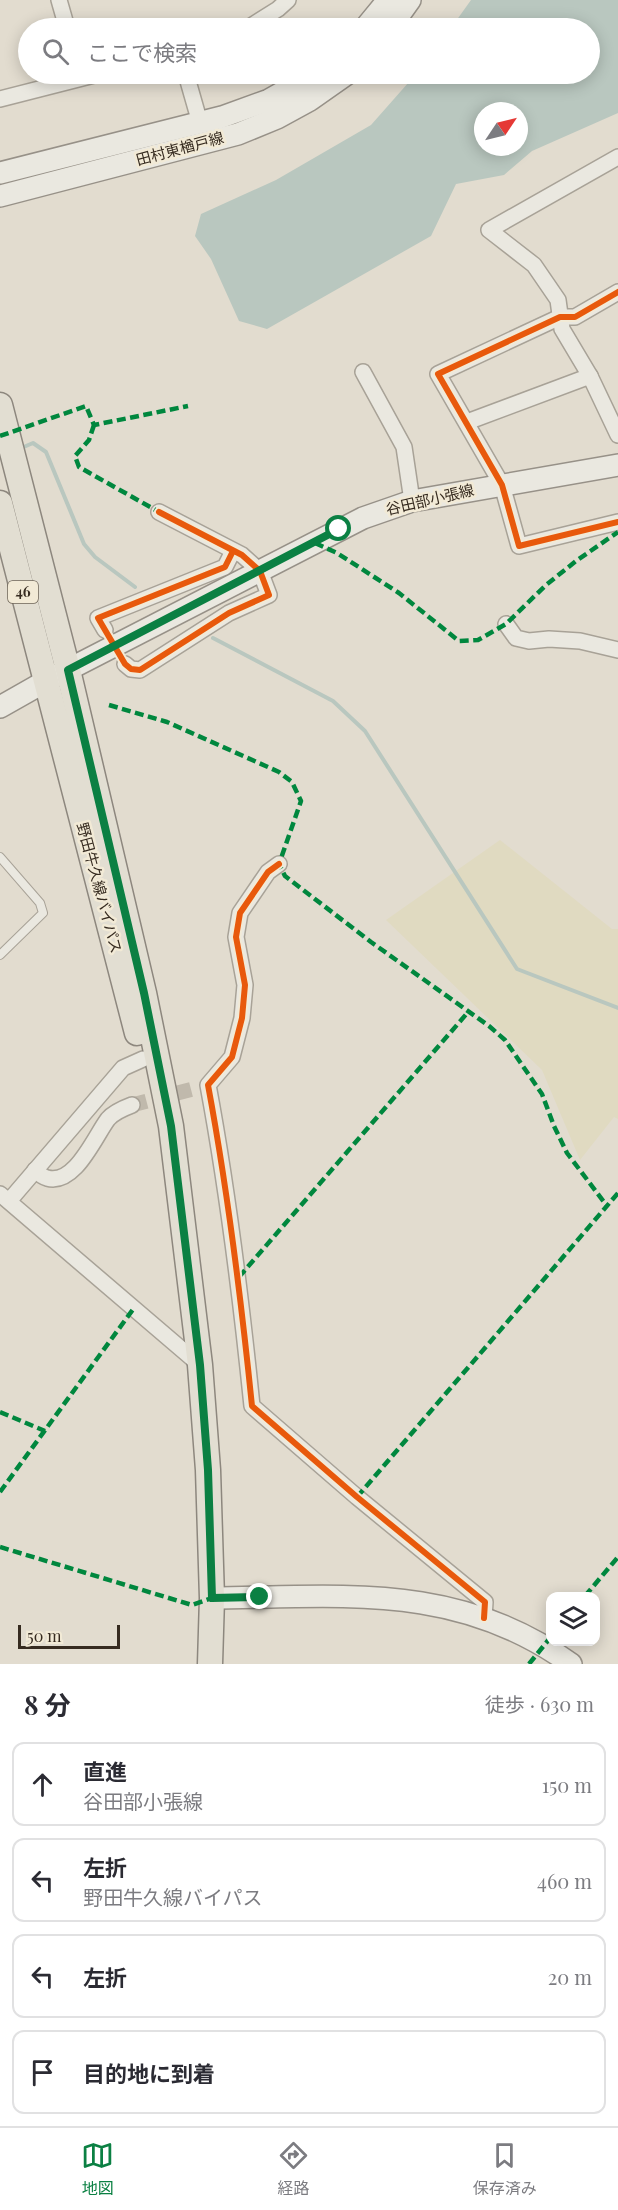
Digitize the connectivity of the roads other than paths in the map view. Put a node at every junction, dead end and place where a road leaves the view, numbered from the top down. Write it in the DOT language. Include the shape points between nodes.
graph roads {
  1 [pos="59,0"];
  2 [pos="288,0"];
  3 [pos="388,0"];
  4 [pos="410,0"];
  5 [pos="64,18"];
  6 [pos="264,18"];
  7 [pos="373,18"];
  8 [pos="397,18"];
  9 [pos="52,84"];
  10 [pos="189,84"];
  11 [pos="296,84"];
  12 [pos="332,84"];
  13 [pos="0,99"];
  14 [pos="200,123"];
  15 [pos="615,164"];
  16 [pos="0,173"];
  17 [pos="0,196"];
  18 [pos="618,292"];
  19 [pos="560,317"];
  20 [pos="363,372"];
  21 [pos="590,376"];
  22 [pos="612,407"];
  23 [pos="2,414"];
  24 [pos="467,422"];
  25 [pos="618,435"];
  26 [pos="618,465"];
  27 [pos="502,485"];
  28 [pos="412,501"];
  29 [pos="0,503"];
  30 [pos="159,512"];
  31 [pos="618,522"];
  32 [pos="233,551"];
  33 [pos="260,571"];
  34 [pos="506,624"];
  35 [pos="105,630"];
  36 [pos="618,650"];
  37 [pos="125,664"];
  38 [pos="68,670"];
  39 [pos="46,681"];
  40 [pos="0,707"];
  41 [pos="0,857"];
  42 [pos="279,864"];
  43 [pos="0,955"];
  44 [pos="143,1059"];
  45 [pos="132,1104"];
  46 [pos="35,1170"];
  47 [pos="4,1198"];
  48 [pos="188,1275"];
  49 [pos="200,1365"];
  50 [pos="212,1598"];
  51 [pos="484,1618"];
  52 [pos="210,1664"];
  53 [pos="571,1664"];
  1 -- 5 [label="street"];
  2 -- 6 [label="street"];
  3 -- 7 [label="street"];
  4 -- 8 [label="street"];
  9 -- 13 [label="street"];
  10 -- 14 [label="street"];
  11 -- 14 [label="street, 田村東楢戸線" via="258,104"];
  12 -- 17 [label="street, 田村東楢戸線" via="293,109 238,134"];
  14 -- 16 [label="street, 田村東楢戸線"];
  15 -- 19 [label="street" via="489,230 534,265 558,300"];
  18 -- 19 [label="street" via="575,317"];
  19 -- 21 [label="street" via="562,329"];
  19 -- 24 [label="street" via="438,374"];
  20 -- 28 [label="street" via="404,447"];
  21 -- 22 [label="street"];
  21 -- 24 [label="street"];
  22 -- 25 [label="street"];
  23 -- 38 [label="main road, 野田牛久線バイパス / 46"];
  24 -- 27 [label="street"];
  26 -- 27 [label="street, 谷田部小張線"];
  27 -- 28 [label="street, 谷田部小張線"];
  27 -- 31 [label="street" via="519,546"];
  28 -- 33 [label="street, 谷田部小張線" via="363,518"];
  29 -- 39 [label="main road, 野田牛久線バイパス / 46"];
  30 -- 32 [label="street"];
  32 -- 33 [label="street"];
  32 -- 35 [label="street" via="225,567 98,618"];
  33 -- 37 [label="street" via="269,594 229,613 140,670"];
  33 -- 38 [label="street, 谷田部小張線"];
  34 -- 36 [label="street" via="516,638 580,641"];
  38 -- 39 [label="street, 谷田部小張線"];
  38 -- 48 [label="main road, 野田牛久線バイパス / 46" via="171,1126"];
  39 -- 40 [label="street, 谷田部小張線"];
  39 -- 44 [label="main road, 野田牛久線バイパス / 46"];
  41 -- 43 [label="lane" via="40,903 43,913"];
  42 -- 51 [label="street" via="268,872 240,913 236,937 245,985 242,1018 232,1057 203,1087 222,1159 252,1406 485,1602"];
  44 -- 46 [label="street" via="123,1068"];
  44 -- 48 [label="main road, 野田牛久線バイパス / 46"];
  45 -- 46 [label="street" via="110,1117 70,1172 46,1178"];
  46 -- 47 [label="street"];
  47 -- 49 [label="street"];
  48 -- 49 [label="main road, 野田牛久線バイパス / 46"];
  49 -- 50 [label="main road, 野田牛久線バイパス / 46"];
  50 -- 51 [label="street" via="382,1598 459,1609"];
  50 -- 52 [label="main road, 野田牛久線バイパス / 46"];
  51 -- 53 [label="street"];
}
